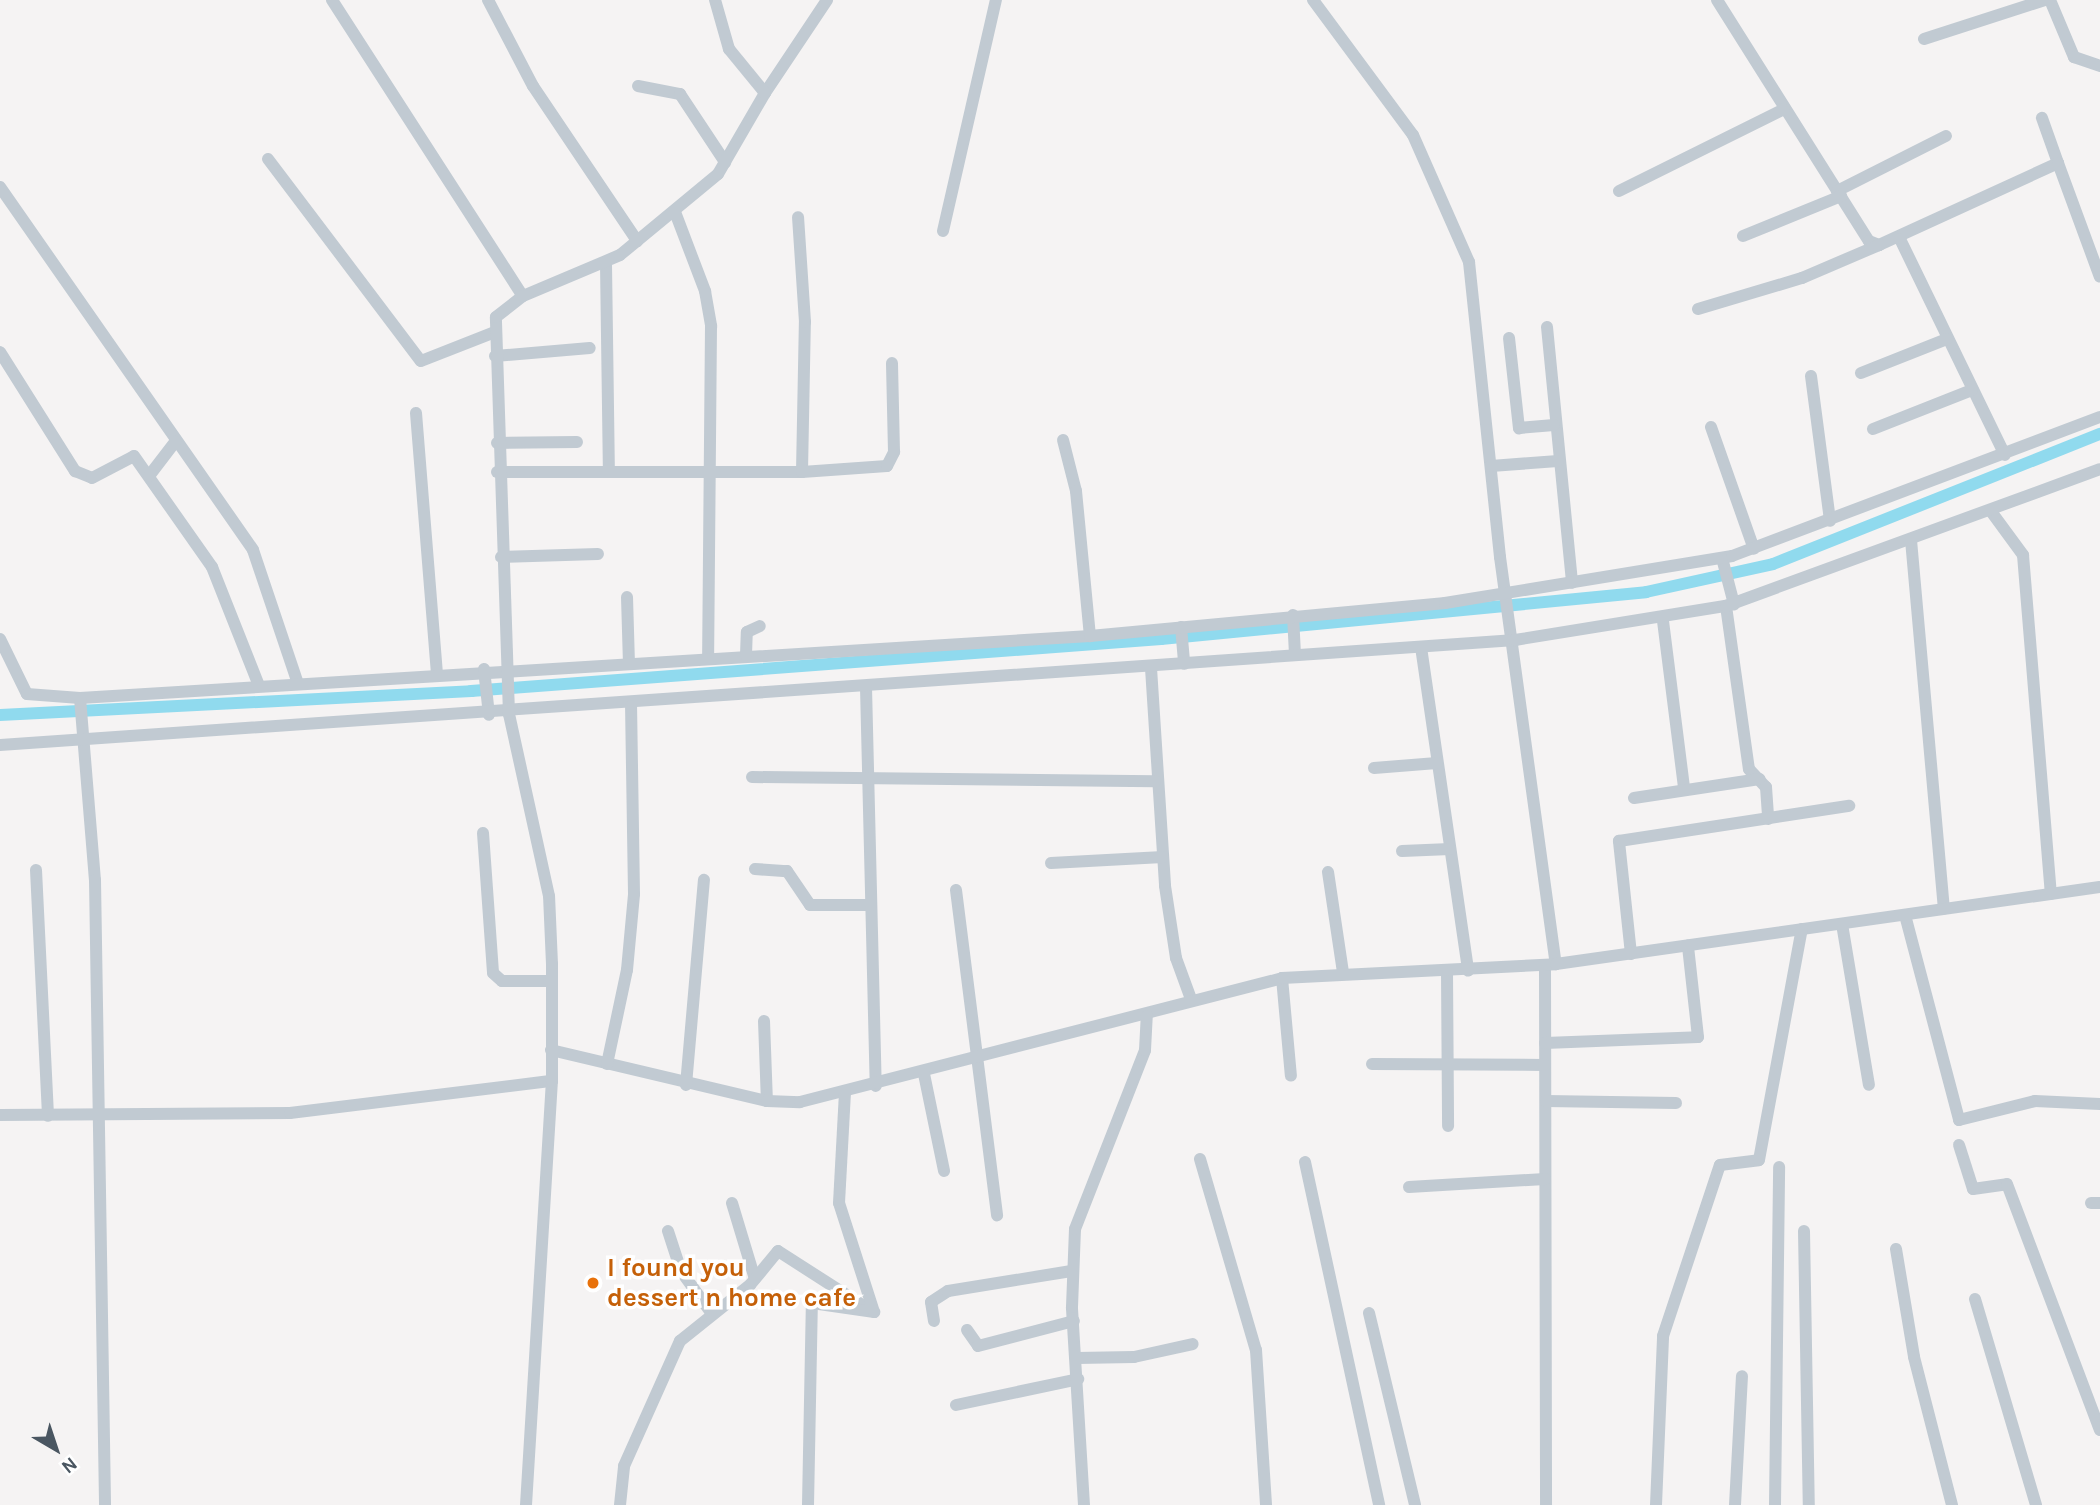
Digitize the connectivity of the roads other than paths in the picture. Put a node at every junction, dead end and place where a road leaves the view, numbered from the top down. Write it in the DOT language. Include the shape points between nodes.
graph roads {
  1 [pos="332,0"];
  2 [pos="488,0"];
  3 [pos="715,0"];
  4 [pos="827,0"];
  5 [pos="996,0"];
  6 [pos="1313,0"];
  7 [pos="1717,0"];
  8 [pos="2045,0"];
  9 [pos="2050,0"];
  10 [pos="1924,39"];
  11 [pos="2100,66"];
  12 [pos="638,86"];
  13 [pos="765,93"];
  14 [pos="1784,109"];
  15 [pos="2042,118"];
  16 [pos="1946,136"];
  17 [pos="268,159"];
  18 [pos="725,162"];
  19 [pos="2058,163"];
  20 [pos="0,187"];
  21 [pos="1619,191"];
  22 [pos="1839,193"];
  23 [pos="676,212"];
  24 [pos="798,217"];
  25 [pos="943,231"];
  26 [pos="1743,236"];
  27 [pos="1900,239"];
  28 [pos="637,241"];
  29 [pos="1878,245"];
  30 [pos="606,264"];
  31 [pos="2100,277"];
  32 [pos="523,296"];
  33 [pos="1698,309"];
  34 [pos="1547,327"];
  35 [pos="495,332"];
  36 [pos="1509,338"];
  37 [pos="1947,339"];
  38 [pos="590,348"];
  39 [pos="0,352"];
  40 [pos="495,356"];
  41 [pos="892,363"];
  42 [pos="1861,373"];
  43 [pos="1811,376"];
  44 [pos="1972,390"];
  45 [pos="416,414"];
  46 [pos="2100,417"];
  47 [pos="1554,425"];
  48 [pos="1711,427"];
  49 [pos="1873,429"];
  50 [pos="1063,440"];
  51 [pos="175,442"];
  52 [pos="577,442"];
  53 [pos="497,443"];
  54 [pos="2005,455"];
  55 [pos="1558,461"];
  56 [pos="1492,466"];
  57 [pos="2100,469"];
  58 [pos="609,470"];
  59 [pos="497,472"];
  60 [pos="712,472"];
  61 [pos="803,472"];
  62 [pos="149,476"];
  63 [pos="1990,510"];
  64 [pos="1830,522"];
  65 [pos="1911,540"];
  66 [pos="1754,549"];
  67 [pos="598,554"];
  68 [pos="502,557"];
  69 [pos="1722,558"];
  70 [pos="1572,583"];
  71 [pos="628,597"];
  72 [pos="1506,598"];
  73 [pos="1730,605"];
  74 [pos="1293,618"];
  75 [pos="1663,621"];
  76 [pos="760,626"];
  77 [pos="1181,630"];
  78 [pos="1090,636"];
  79 [pos="0,639"];
  80 [pos="1515,640"];
  81 [pos="1421,647"];
  82 [pos="1295,652"];
  83 [pos="747,655"];
  84 [pos="708,658"];
  85 [pos="1184,660"];
  86 [pos="629,664"];
  87 [pos="1150,667"];
  88 [pos="506,668"];
  89 [pos="484,670"];
  90 [pos="437,674"];
  91 [pos="298,684"];
  92 [pos="259,685"];
  93 [pos="866,687"];
  94 [pos="80,702"];
  95 [pos="631,706"];
  96 [pos="509,714"];
  97 [pos="489,715"];
  98 [pos="81,737"];
  99 [pos="0,745"];
  100 [pos="1437,763"];
  101 [pos="1374,768"];
  102 [pos="752,778"];
  103 [pos="867,779"];
  104 [pos="1760,779"];
  105 [pos="1155,781"];
  106 [pos="1684,788"];
  107 [pos="1634,798"];
  108 [pos="1849,806"];
  109 [pos="1768,819"];
  110 [pos="483,833"];
  111 [pos="1450,849"];
  112 [pos="1402,851"];
  113 [pos="1163,857"];
  114 [pos="1051,863"];
  115 [pos="755,869"];
  116 [pos="36,870"];
  117 [pos="1328,872"];
  118 [pos="704,880"];
  119 [pos="2100,887"];
  120 [pos="956,890"];
  121 [pos="2052,894"];
  122 [pos="870,905"];
  123 [pos="1944,909"];
  124 [pos="1905,915"];
  125 [pos="1842,924"];
  126 [pos="1802,929"];
  127 [pos="1688,946"];
  128 [pos="1631,954"];
  129 [pos="1551,965"];
  130 [pos="1468,971"];
  131 [pos="1343,972"];
  132 [pos="1447,972"];
  133 [pos="1282,978"];
  134 [pos="552,981"];
  135 [pos="1191,999"];
  136 [pos="1147,1016"];
  137 [pos="764,1021"];
  138 [pos="1545,1043"];
  139 [pos="551,1050"];
  140 [pos="975,1061"];
  141 [pos="607,1063"];
  142 [pos="1372,1064"];
  143 [pos="1545,1065"];
  144 [pos="1449,1066"];
  145 [pos="924,1074"];
  146 [pos="1291,1076"];
  147 [pos="552,1081"];
  148 [pos="686,1084"];
  149 [pos="1868,1085"];
  150 [pos="876,1086"];
  151 [pos="845,1093"];
  152 [pos="767,1101"];
  153 [pos="1546,1101"];
  154 [pos="1676,1103"];
  155 [pos="2100,1104"];
  156 [pos="0,1115"];
  157 [pos="48,1116"];
  158 [pos="99,1117"];
  159 [pos="1448,1126"];
  160 [pos="1959,1145"];
  161 [pos="1200,1159"];
  162 [pos="1305,1162"];
  163 [pos="1779,1167"];
  164 [pos="944,1171"];
  165 [pos="1545,1179"];
  166 [pos="1409,1187"];
  167 [pos="732,1203"];
  168 [pos="997,1215"];
  169 [pos="668,1231"];
  170 [pos="1804,1231"];
  171 [pos="1896,1249"];
  172 [pos="1071,1268"];
  173 [pos="982,1275"];
  174 [pos="755,1279"];
  175 [pos="1975,1299"];
  176 [pos="710,1311"];
  177 [pos="873,1312"];
  178 [pos="1368,1313"];
  179 [pos="934,1321"];
  180 [pos="1074,1321"];
  181 [pos="967,1330"];
  182 [pos="1193,1344"];
  183 [pos="1077,1358"];
  184 [pos="1742,1376"];
  185 [pos="1078,1378"];
  186 [pos="956,1405"];
  187 [pos="2100,1430"];
  188 [pos="105,1505"];
  189 [pos="526,1505"];
  190 [pos="620,1505"];
  191 [pos="808,1505"];
  192 [pos="1084,1505"];
  193 [pos="1266,1505"];
  194 [pos="1379,1505"];
  195 [pos="1415,1505"];
  196 [pos="1546,1505"];
  197 [pos="1656,1505"];
  198 [pos="1735,1505"];
  199 [pos="1775,1505"];
  200 [pos="1809,1505"];
  201 [pos="1952,1505"];
  202 [pos="2036,1505"];
  1 -- 32 [label="street"];
  2 -- 28 [label="street" via="533,86"];
  3 -- 13 [label="street" via="729,49"];
  4 -- 13 [label="street"];
  5 -- 25 [label="street"];
  6 -- 56 [label="street" via="1413,135 1456,224 1474,294"];
  7 -- 14 [label="street"];
  8 -- 10 [label="street"];
  9 -- 11 [label="street" via="2074,57"];
  12 -- 18 [label="street" via="680,94"];
  13 -- 18 [label="street"];
  14 -- 21 [label="street"];
  14 -- 22 [label="street"];
  15 -- 19 [label="street"];
  16 -- 22 [label="street"];
  17 -- 35 [label="street" via="421,361"];
  18 -- 23 [label="street"];
  19 -- 27 [label="street"];
  19 -- 31 [label="street"];
  20 -- 51 [label="street"];
  22 -- 26 [label="street"];
  22 -- 29 [label="street"];
  23 -- 28 [label="street"];
  23 -- 60 [label="street" via="705,291 710,326"];
  24 -- 61 [label="street" via="805,322"];
  27 -- 29 [label="street"];
  27 -- 37 [label="street"];
  28 -- 30 [label="street"];
  29 -- 33 [label="street" via="1802,278"];
  30 -- 32 [label="street"];
  30 -- 58 [label="street"];
  32 -- 35 [label="street" via="496,317"];
  34 -- 47 [label="street"];
  35 -- 40 [label="street"];
  36 -- 47 [label="street" via="1519,428"];
  37 -- 42 [label="street"];
  37 -- 44 [label="street"];
  38 -- 40 [label="street"];
  39 -- 62 [label="street" via="75,471 92,478 134,456"];
  40 -- 53 [label="street"];
  41 -- 61 [label="street" via="894,452 887,466"];
  43 -- 64 [label="street"];
  44 -- 49 [label="street"];
  44 -- 54 [label="street"];
  45 -- 90 [label="street"];
  46 -- 54 [label="street"];
  47 -- 55 [label="street"];
  48 -- 66 [label="street"];
  50 -- 78 [label="street" via="1076,491"];
  51 -- 62 [label="street"];
  51 -- 91 [label="street" via="261,565"];
  52 -- 53 [label="street"];
  53 -- 59 [label="street"];
  54 -- 64 [label="street"];
  55 -- 56 [label="street"];
  55 -- 70 [label="street"];
  56 -- 72 [label="street"];
  57 -- 63 [label="street"];
  58 -- 59 [label="street"];
  58 -- 60 [label="street"];
  59 -- 68 [label="street"];
  60 -- 61 [label="street"];
  60 -- 84 [label="street"];
  62 -- 92 [label="street" via="212,567"];
  63 -- 65 [label="street"];
  63 -- 121 [label="street" via="2023,555"];
  64 -- 66 [label="street"];
  65 -- 73 [label="street"];
  65 -- 123 [label="street"];
  66 -- 69 [label="street"];
  67 -- 68 [label="street"];
  68 -- 88 [label="street"];
  69 -- 70 [label="street"];
  69 -- 73 [label="street"];
  70 -- 72 [label="street"];
  71 -- 86 [label="street"];
  72 -- 74 [label="street"];
  72 -- 80 [label="street"];
  73 -- 75 [label="street"];
  73 -- 104 [label="street" via="1749,769"];
  74 -- 77 [label="street"];
  74 -- 82 [label="street"];
  75 -- 80 [label="street"];
  75 -- 106 [label="street"];
  76 -- 83 [label="street" via="747,632"];
  77 -- 78 [label="street"];
  77 -- 85 [label="street"];
  78 -- 83 [label="street"];
  79 -- 94 [label="street" via="27,694"];
  80 -- 81 [label="street"];
  80 -- 129 [label="street"];
  81 -- 82 [label="street"];
  81 -- 100 [label="street"];
  82 -- 85 [label="street"];
  83 -- 84 [label="street"];
  84 -- 86 [label="street"];
  85 -- 87 [label="street"];
  86 -- 88 [label="street"];
  87 -- 93 [label="street"];
  87 -- 105 [label="street"];
  88 -- 89 [label="street"];
  88 -- 96 [label="street"];
  89 -- 90 [label="street"];
  89 -- 97 [label="street"];
  90 -- 91 [label="street"];
  91 -- 92 [label="street"];
  92 -- 94 [label="street"];
  93 -- 95 [label="street"];
  93 -- 103 [label="street"];
  94 -- 98 [label="street"];
  95 -- 96 [label="street"];
  95 -- 141 [label="street" via="634,894 627,970"];
  96 -- 97 [label="street"];
  96 -- 134 [label="street" via="549,896"];
  97 -- 98 [label="street"];
  98 -- 99 [label="street"];
  98 -- 158 [label="street" via="95,880"];
  100 -- 101 [label="street"];
  100 -- 111 [label="street"];
  102 -- 103 [label="street"];
  103 -- 105 [label="street"];
  103 -- 122 [label="street"];
  104 -- 106 [label="street"];
  104 -- 109 [label="street"];
  105 -- 113 [label="street"];
  106 -- 107 [label="street"];
  108 -- 109 [label="street"];
  109 -- 128 [label="street" via="1619,841"];
  110 -- 134 [label="street" via="493,973 502,981"];
  111 -- 112 [label="street"];
  111 -- 130 [label="street"];
  113 -- 114 [label="street"];
  113 -- 135 [label="street" via="1176,958"];
  115 -- 122 [label="street" via="787,871 810,905"];
  116 -- 157 [label="street"];
  117 -- 131 [label="street"];
  118 -- 148 [label="street"];
  119 -- 121 [label="street"];
  120 -- 140 [label="street"];
  121 -- 123 [label="street"];
  122 -- 150 [label="street"];
  123 -- 124 [label="street"];
  124 -- 125 [label="street"];
  124 -- 155 [label="street" via="1959,1120 2035,1101"];
  125 -- 126 [label="street"];
  125 -- 149 [label="street"];
  126 -- 127 [label="street"];
  126 -- 197 [label="street" via="1759,1160 1720,1164 1663,1336"];
  127 -- 128 [label="street"];
  127 -- 138 [label="street" via="1698,1037"];
  128 -- 129 [label="street"];
  129 -- 130 [label="street"];
  129 -- 138 [label="street"];
  130 -- 132 [label="street"];
  131 -- 132 [label="street"];
  131 -- 133 [label="street"];
  132 -- 144 [label="street"];
  133 -- 135 [label="street"];
  133 -- 146 [label="street"];
  134 -- 139 [label="street"];
  135 -- 136 [label="street"];
  136 -- 140 [label="street"];
  136 -- 172 [label="street" via="1145,1050 1075,1228"];
  137 -- 152 [label="street"];
  138 -- 143 [label="street"];
  139 -- 141 [label="street"];
  139 -- 147 [label="street"];
  140 -- 145 [label="street"];
  140 -- 168 [label="street" via="989,1124"];
  141 -- 148 [label="street"];
  142 -- 144 [label="street"];
  143 -- 144 [label="street"];
  143 -- 153 [label="street"];
  144 -- 159 [label="street"];
  145 -- 150 [label="street"];
  145 -- 164 [label="street"];
  147 -- 158 [label="street" via="290,1112"];
  147 -- 189 [label="street"];
  148 -- 152 [label="street"];
  150 -- 151 [label="street"];
  151 -- 152 [label="street"];
  151 -- 177 [label="street" via="839,1203"];
  153 -- 154 [label="street"];
  153 -- 165 [label="street"];
  156 -- 157 [label="street"];
  157 -- 158 [label="street"];
  158 -- 188 [label="street"];
  160 -- 187 [label="street" via="1973,1189 2007,1184"];
  161 -- 193 [label="street" via="1256,1350"];
  162 -- 194 [label="street"];
  163 -- 199 [label="street"];
  165 -- 166 [label="street"];
  165 -- 196 [label="street"];
  167 -- 174 [label="street"];
  169 -- 176 [label="street" via="681,1271"];
  170 -- 200 [label="street"];
  171 -- 201 [label="street" via="1914,1357"];
  172 -- 173 [label="street"];
  172 -- 179 [label="street" via="948,1291 931,1302"];
  172 -- 180 [label="street"];
  174 -- 176 [label="street"];
  174 -- 177 [label="street" via="778,1251"];
  175 -- 202 [label="street"];
  176 -- 190 [label="street" via="680,1341 624,1466"];
  177 -- 191 [label="street" via="811,1303"];
  178 -- 195 [label="street"];
  180 -- 181 [label="street" via="978,1346"];
  180 -- 183 [label="street"];
  182 -- 183 [label="street" via="1134,1357"];
  183 -- 185 [label="street"];
  184 -- 198 [label="street"];
  185 -- 186 [label="street"];
  185 -- 192 [label="street"];
}
